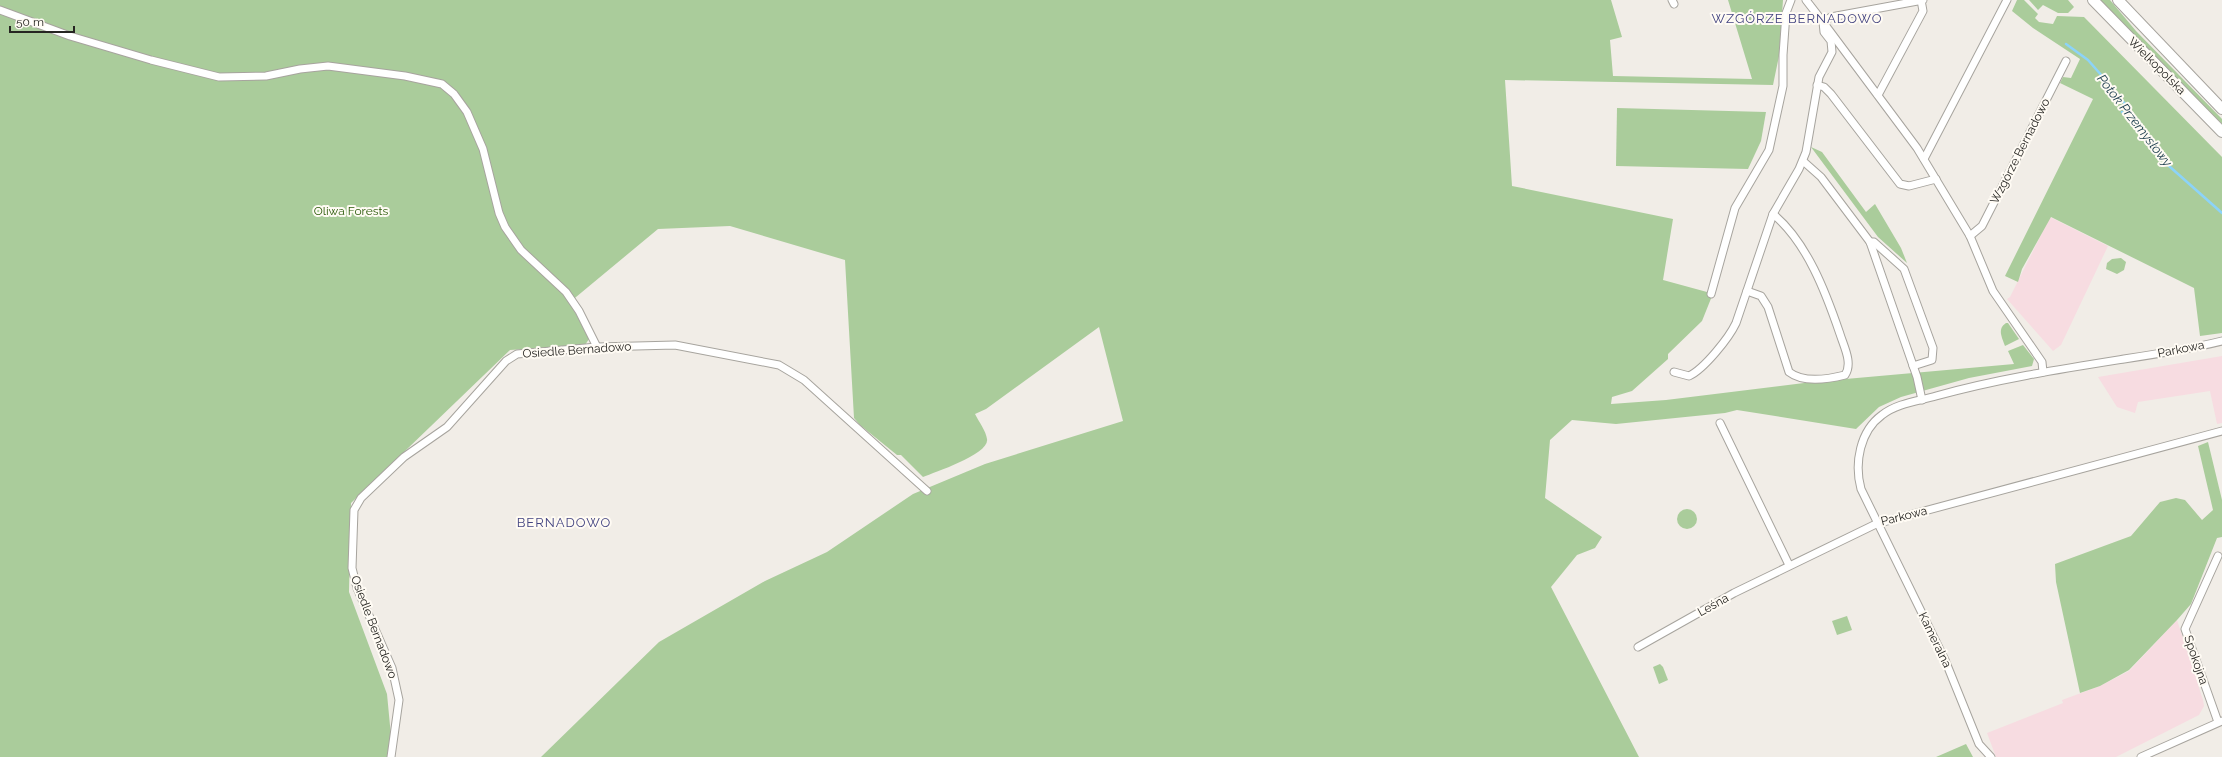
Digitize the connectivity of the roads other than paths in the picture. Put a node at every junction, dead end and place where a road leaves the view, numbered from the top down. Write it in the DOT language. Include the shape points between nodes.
graph roads {
  1 [pos="1791,0"];
  2 [pos="1806,0"];
  3 [pos="1922,0"];
  4 [pos="2007,0"];
  5 [pos="2092,0"];
  6 [pos="2118,0"];
  7 [pos="0,10"];
  8 [pos="1823,22"];
  9 [pos="2066,61"];
  10 [pos="1817,85"];
  11 [pos="1878,96"];
  12 [pos="2222,109"];
  13 [pos="2222,132"];
  14 [pos="1924,159"];
  15 [pos="1803,161"];
  16 [pos="1936,179"];
  17 [pos="1772,214"];
  18 [pos="1970,236"];
  19 [pos="1870,242"];
  20 [pos="1747,291"];
  21 [pos="1711,294"];
  22 [pos="2222,341"];
  23 [pos="597,347"];
  24 [pos="1913,366"];
  25 [pos="1674,372"];
  26 [pos="2043,372"];
  27 [pos="1922,400"];
  28 [pos="1720,423"];
  29 [pos="2222,431"];
  30 [pos="927,491"];
  31 [pos="1876,524"];
  32 [pos="2218,556"];
  33 [pos="1789,565"];
  34 [pos="1638,646"];
  35 [pos="2220,721"];
  36 [pos="391,757"];
  37 [pos="1991,757"];
  38 [pos="2141,757"];
  1 -- 21 [label="street" via="1786,13 1783,49 1784,86 1769,150 1735,208"];
  2 -- 8 [label="street"];
  3 -- 8 [label="street" via="1831,17"];
  3 -- 11 [label="street" via="1923,11"];
  4 -- 14 [label="street"];
  5 -- 13 [label="main road, Wielkopolska"];
  6 -- 12 [label="main road, Wielkopolska"];
  7 -- 23 [label="street" via="70,36 219,77 266,76 328,66 405,76 442,84 454,94 467,112 484,149 499,213 505,227 521,250 566,292 579,310"];
  8 -- 10 [label="street" via="1824,32 1831,41 1832,52 1820,72"];
  8 -- 11 [label="street"];
  9 -- 18 [label="street, Wzgórze Bernadowo" via="1982,226"];
  10 -- 15 [label="street"];
  10 -- 16 [label="street" via="1824,87 1831,94 1900,184 1909,186"];
  11 -- 14 [label="street"];
  14 -- 16 [label="street"];
  15 -- 17 [label="street"];
  15 -- 19 [label="street" via="1821,177"];
  16 -- 18 [label="street"];
  17 -- 20 [label="street"];
  17 -- 20 [label="street" via="1781,221 1806,256 1825,292 1849,362 1845,375 1809,379 1794,376 1789,372 1768,307 1761,296"];
  18 -- 26 [label="street" via="1993,291 2042,362"];
  19 -- 24 [label="street"];
  19 -- 24 [label="street" via="1874,242 1904,269 1933,348 1932,360"];
  20 -- 25 [label="street" via="1730,335 1698,371 1689,376"];
  22 -- 26 [label="street, Parkowa"];
  23 -- 30 [label="street, Osiedle Bernadowo" via="675,345 779,365 804,380"];
  23 -- 36 [label="street, Osiedle Bernadowo" via="528,352 517,354 506,361 447,427 404,456 356,505 353,515 352,568 392,668 399,700"];
  24 -- 27 [label="street"];
  26 -- 27 [label="street, Parkowa"];
  27 -- 31 [label="street, Parkowa" via="1883,414 1875,420 1861,444 1858,479"];
  28 -- 33 [label="street"];
  29 -- 31 [label="street, Parkowa"];
  31 -- 33 [label="street, Leśna"];
  31 -- 37 [label="street, Kameralna" via="1945,660 1979,744"];
  32 -- 35 [label="street, Spokojna" via="2185,629"];
  33 -- 34 [label="street, Leśna"];
  35 -- 38 [label="street, Spokojna"];
}
